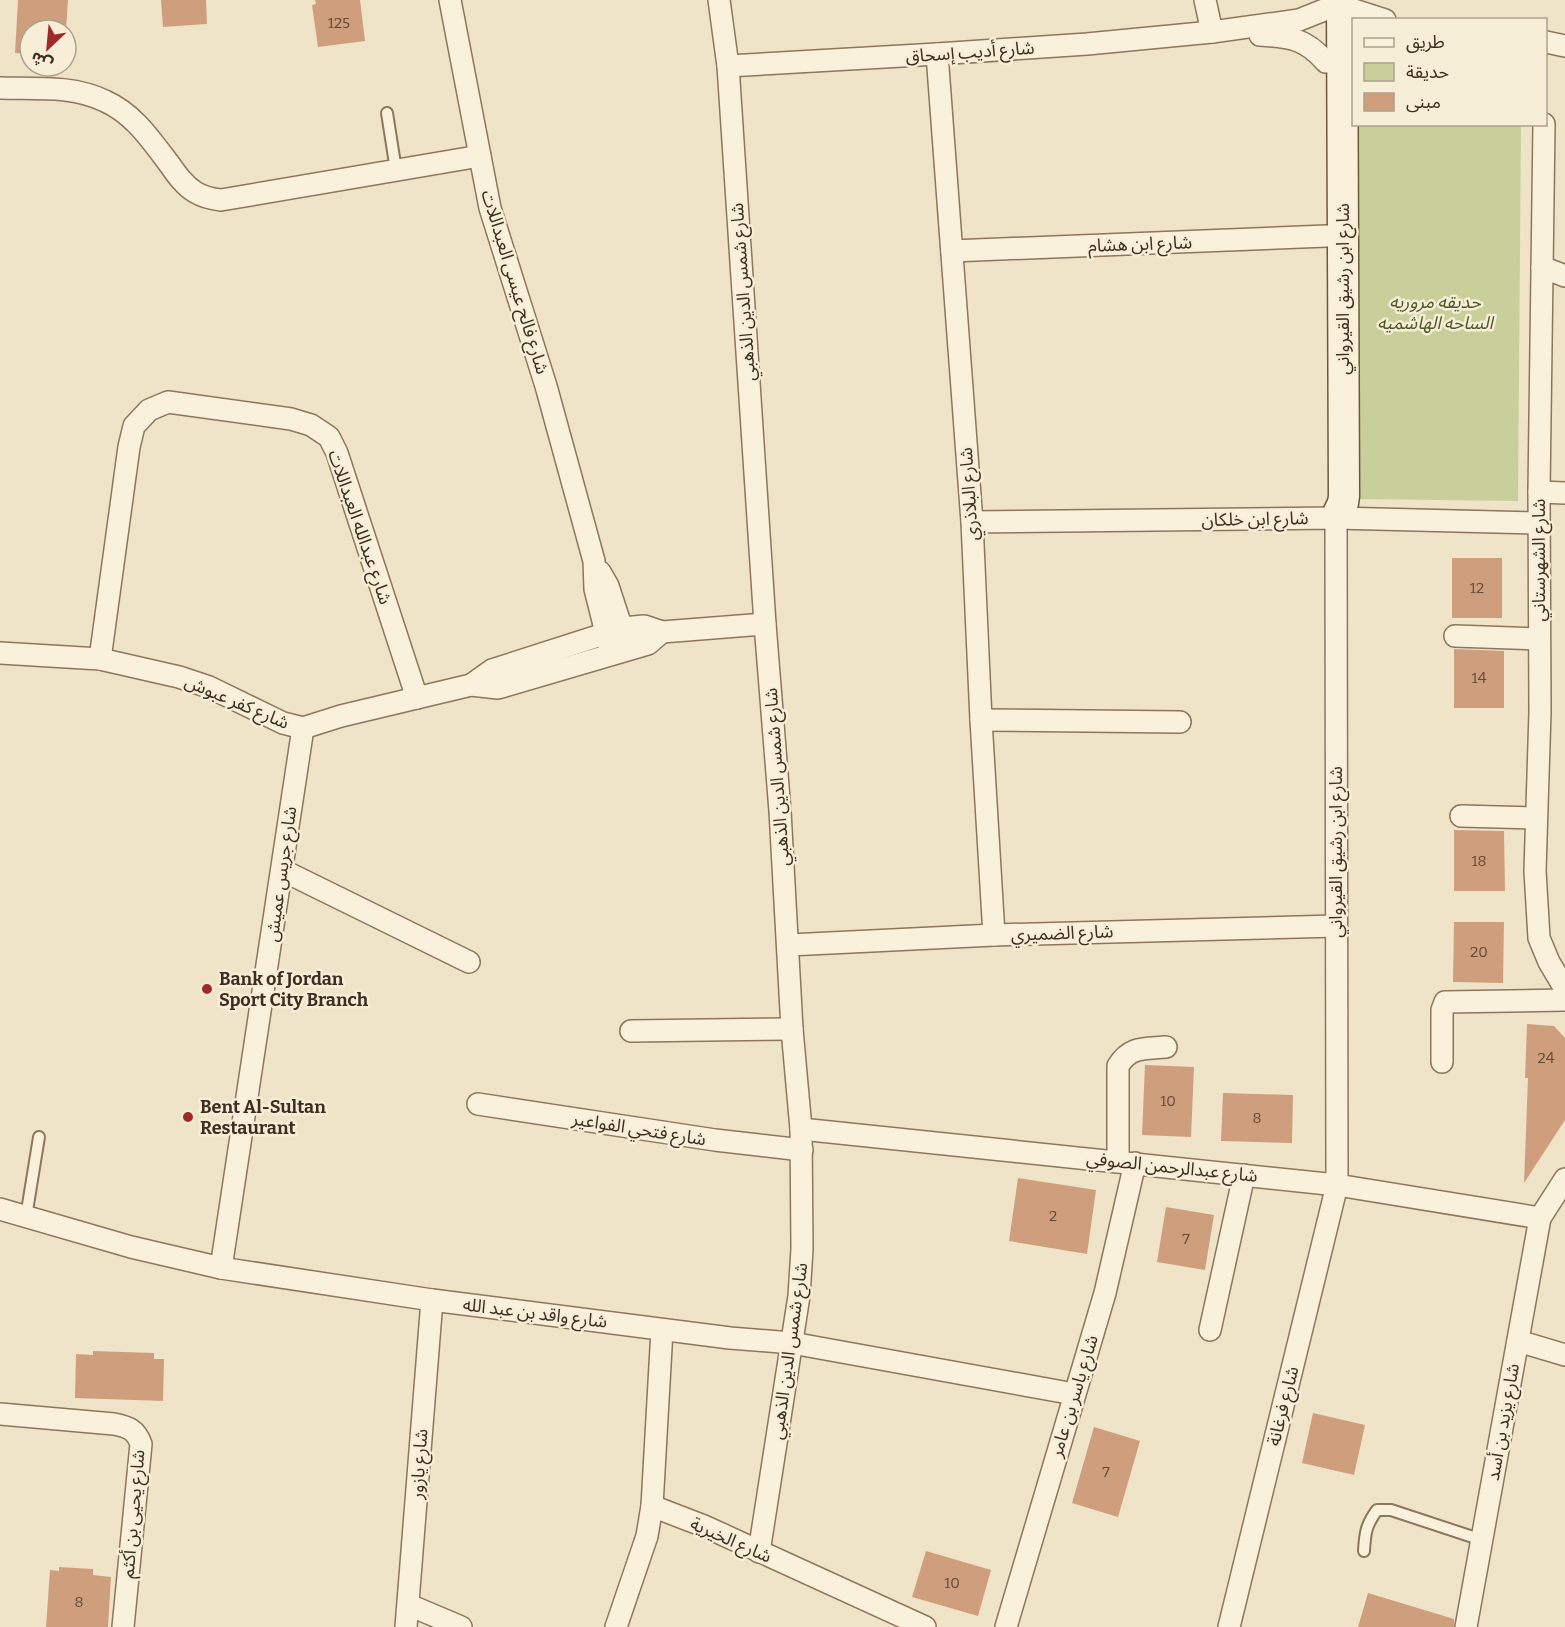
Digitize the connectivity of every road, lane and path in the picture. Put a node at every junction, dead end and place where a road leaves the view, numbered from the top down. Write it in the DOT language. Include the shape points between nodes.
graph roads {
  1 [pos="450,0"];
  2 [pos="719,0"];
  3 [pos="1205,0"];
  4 [pos="1333,3"];
  5 [pos="1379,18"];
  6 [pos="1212,32"];
  7 [pos="1547,42"];
  8 [pos="1565,46"];
  9 [pos="937,54"];
  10 [pos="1340,57"];
  11 [pos="728,66"];
  12 [pos="0,88"];
  13 [pos="387,113"];
  14 [pos="1544,126"];
  15 [pos="480,156"];
  16 [pos="396,170"];
  17 [pos="1327,236"];
  18 [pos="952,251"];
  19 [pos="1542,267"];
  20 [pos="1565,276"];
  21 [pos="1539,492"];
  22 [pos="1565,493"];
  23 [pos="1336,518"];
  24 [pos="972,522"];
  25 [pos="1539,523"];
  26 [pos="765,624"];
  27 [pos="1455,636"];
  28 [pos="1539,639"];
  29 [pos="617,641"];
  30 [pos="0,653"];
  31 [pos="100,659"];
  32 [pos="417,698"];
  33 [pos="981,720"];
  34 [pos="1180,722"];
  35 [pos="303,728"];
  36 [pos="1461,816"];
  37 [pos="1535,818"];
  38 [pos="282,870"];
  39 [pos="1336,926"];
  40 [pos="994,935"];
  41 [pos="789,945"];
  42 [pos="469,963"];
  43 [pos="1565,989"];
  44 [pos="1565,1000"];
  45 [pos="792,1029"];
  46 [pos="631,1031"];
  47 [pos="1166,1047"];
  48 [pos="1442,1062"];
  49 [pos="478,1104"];
  50 [pos="39,1137"];
  51 [pos="802,1139"];
  52 [pos="1126,1162"];
  53 [pos="1244,1175"];
  54 [pos="1565,1179"];
  55 [pos="1336,1185"];
  56 [pos="0,1209"];
  57 [pos="26,1217"];
  58 [pos="1540,1218"];
  59 [pos="221,1268"];
  60 [pos="432,1300"];
  61 [pos="662,1330"];
  62 [pos="1210,1330"];
  63 [pos="1518,1341"];
  64 [pos="792,1343"];
  65 [pos="1565,1355"];
  66 [pos="1074,1394"];
  67 [pos="0,1414"];
  68 [pos="652,1506"];
  69 [pos="1482,1540"];
  70 [pos="1364,1551"];
  71 [pos="759,1552"];
  72 [pos="409,1605"];
  73 [pos="123,1627"];
  74 [pos="406,1627"];
  75 [pos="461,1627"];
  76 [pos="616,1627"];
  77 [pos="925,1627"];
  78 [pos="1006,1627"];
  79 [pos="1229,1627"];
  80 [pos="1466,1627"];
  1 -- 15 [label="street, شارع فالح عيسى العبداللات"];
  2 -- 11 [label="street, شارع شمس الدين الذهبي"];
  3 -- 6 [label="street"];
  4 -- 5 [label="street"];
  4 -- 6 [label="street, شارع أديب إسحاق" via="1299,20"];
  4 -- 10 [label="main road"];
  6 -- 9 [label="street, شارع أديب إسحاق"];
  6 -- 10 [label="street, شارع أديب إسحاق" via="1296,39 1316,51"];
  7 -- 8 [label="street"];
  9 -- 11 [label="street, شارع أديب إسحاق"];
  9 -- 18 [label="street, شارع البلاذري"];
  10 -- 17 [label="main road, شارع ابن رشيق القيرواني"];
  10 -- 23 [label="main road, شارع ابن رشيق القيرواني" via="1344,496"];
  11 -- 26 [label="street, شارع شمس الدين الذهبي"];
  12 -- 16 [label="street" via="66,89 106,101 141,126 186,185 209,198 234,199"];
  13 -- 16 [label="lane"];
  14 -- 19 [label="street, شارع الشهرستاني"];
  15 -- 16 [label="street"];
  15 -- 29 [label="street, شارع فالح عيسى العبداللات" via="490,208 546,386 594,561 608,586"];
  17 -- 18 [label="street, شارع ابن هشام"];
  17 -- 23 [label="main road, شارع ابن رشيق القيرواني" via="1331,503"];
  18 -- 24 [label="street, شارع البلاذري"];
  19 -- 20 [label="street"];
  19 -- 21 [label="street, شارع الشهرستاني"];
  21 -- 22 [label="street"];
  21 -- 25 [label="street, شارع الشهرستاني"];
  23 -- 24 [label="street, شارع ابن خلكان"];
  23 -- 25 [label="street, شارع ابن خلكان"];
  23 -- 39 [label="street, شارع ابن رشيق القيرواني"];
  24 -- 33 [label="street, شارع البلاذري"];
  25 -- 28 [label="street, شارع الشهرستاني"];
  26 -- 29 [label="street, شارع كفر عبوش" via="662,632 648,644"];
  26 -- 41 [label="street, شارع شمس الدين الذهبي"];
  27 -- 28 [label="street"];
  28 -- 37 [label="street, شارع الشهرستاني"];
  29 -- 32 [label="street, شارع كفر عبوش" via="498,688 471,686"];
  30 -- 31 [label="street, شارع كفر عبوش"];
  31 -- 32 [label="street, شارع عبدالله العبداللات" via="134,426 148,410 168,402 291,419 330,437"];
  31 -- 35 [label="street, شارع كفر عبوش" via="209,687 283,723"];
  32 -- 35 [label="street, شارع كفر عبوش"];
  33 -- 34 [label="street"];
  33 -- 40 [label="street, شارع البلاذري"];
  35 -- 38 [label="street, شارع جريس عميش"];
  36 -- 37 [label="street"];
  37 -- 43 [label="street, شارع الشهرستاني" via="1539,938"];
  38 -- 42 [label="street"];
  38 -- 59 [label="street, شارع جريس عميش"];
  39 -- 40 [label="street, شارع الضميري"];
  39 -- 55 [label="street, شارع ابن رشيق القيرواني"];
  40 -- 41 [label="street, شارع الضميري"];
  41 -- 45 [label="street, شارع شمس الدين الذهبي"];
  44 -- 48 [label="street" via="1446,1002 1442,1010"];
  45 -- 46 [label="street"];
  45 -- 51 [label="street, شارع شمس الدين الذهبي"];
  47 -- 52 [label="street, شارع ياسر بن عامر" via="1130,1052 1118,1066"];
  49 -- 51 [label="street, شارع فتحي الفواعير" via="715,1140"];
  50 -- 57 [label="lane"];
  51 -- 52 [label="street, شارع عبدالرحمن الصوفي"];
  51 -- 64 [label="street, شارع شمس الدين الذهبي" via="802,1249"];
  52 -- 53 [label="street, شارع عبدالرحمن الصوفي"];
  52 -- 66 [label="street, شارع ياسر بن عامر" via="1105,1293"];
  53 -- 55 [label="street, شارع عبدالرحمن الصوفي"];
  53 -- 62 [label="street"];
  54 -- 58 [label="street"];
  55 -- 58 [label="street, شارع عبدالرحمن الصوفي"];
  55 -- 79 [label="street, شارع فرغانة"];
  56 -- 57 [label="street, شارع واقد بن عبد الله"];
  57 -- 59 [label="street, شارع واقد بن عبد الله"];
  58 -- 63 [label="street, شارع يزيد بن أسد"];
  59 -- 60 [label="street, شارع واقد بن عبد الله"];
  60 -- 61 [label="street, شارع واقد بن عبد الله"];
  60 -- 72 [label="street, شارع يازور"];
  61 -- 64 [label="street, شارع واقد بن عبد الله"];
  61 -- 68 [label="street"];
  63 -- 65 [label="street"];
  63 -- 69 [label="street, شارع يزيد بن أسد"];
  64 -- 66 [label="street, شارع واقد بن عبد الله"];
  64 -- 71 [label="street, شارع شمس الدين الذهبي"];
  66 -- 78 [label="street, شارع ياسر بن عامر"];
  67 -- 73 [label="street, شارع يحيى بن أكثم" via="114,1424 132,1428 137,1435 141,1444"];
  68 -- 71 [label="street, شارع الخيرية"];
  68 -- 76 [label="street" via="647,1536"];
  69 -- 70 [label="lane" via="1391,1510 1377,1510 1368,1521"];
  69 -- 80 [label="street, شارع يزيد بن أسد"];
  71 -- 77 [label="street, شارع الخيرية"];
  72 -- 74 [label="street, شارع يازور"];
  72 -- 75 [label="street"];
}
